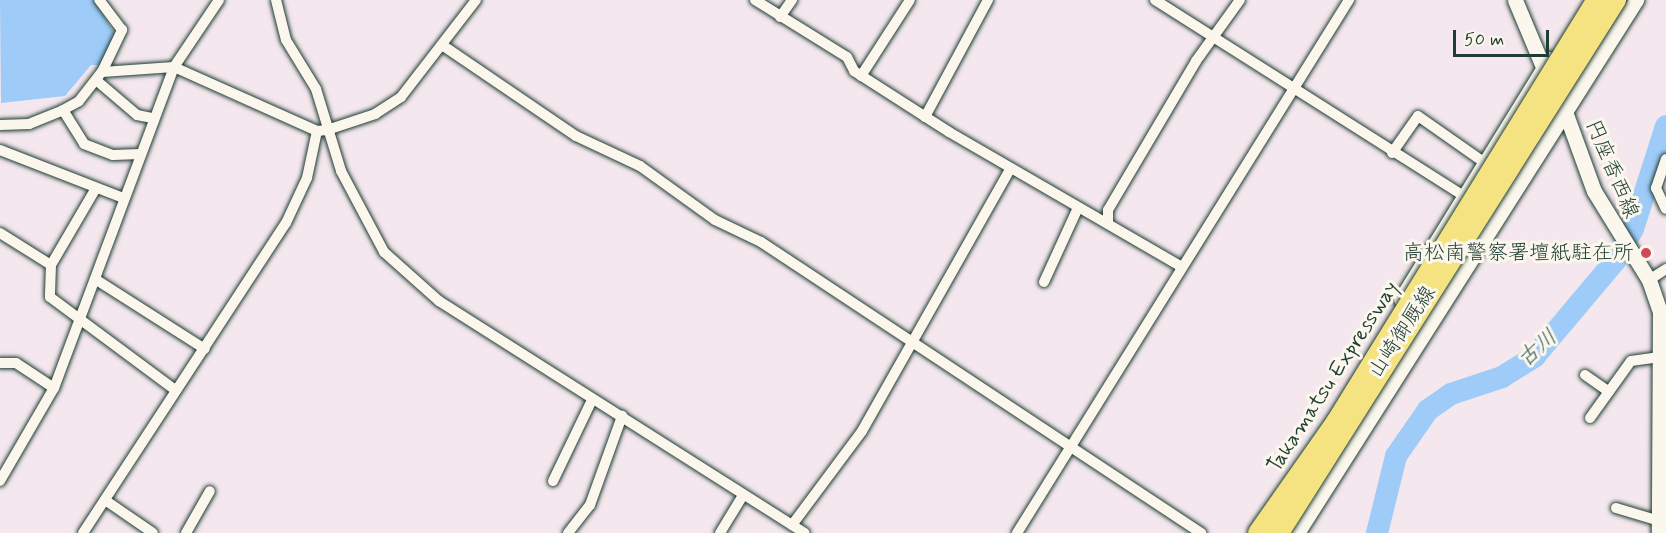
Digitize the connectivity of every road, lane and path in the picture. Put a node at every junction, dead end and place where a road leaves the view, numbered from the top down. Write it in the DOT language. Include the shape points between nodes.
graph roads {
  1 [pos="99,0"];
  2 [pos="219,0"];
  3 [pos="276,0"];
  4 [pos="476,0"];
  5 [pos="754,0"];
  6 [pos="792,0"];
  7 [pos="910,0"];
  8 [pos="988,0"];
  9 [pos="1155,0"];
  10 [pos="1240,0"];
  11 [pos="1349,0"];
  12 [pos="1515,0"];
  13 [pos="1590,0"];
  14 [pos="1597,0"];
  15 [pos="1616,0"];
  16 [pos="1635,0"];
  17 [pos="780,17"];
  18 [pos="1214,39"];
  19 [pos="445,47"];
  20 [pos="174,67"];
  21 [pos="1543,68"];
  22 [pos="99,76"];
  23 [pos="861,76"];
  24 [pos="1293,89"];
  25 [pos="63,110"];
  26 [pos="1566,112"];
  27 [pos="925,117"];
  28 [pos="153,118"];
  29 [pos="0,125"];
  30 [pos="322,131"];
  31 [pos="0,150"];
  32 [pos="1392,153"];
  33 [pos="140,154"];
  34 [pos="1666,159"];
  35 [pos="1485,163"];
  36 [pos="1011,168"];
  37 [pos="96,188"];
  38 [pos="1464,196"];
  39 [pos="123,198"];
  40 [pos="1666,209"];
  41 [pos="1077,210"];
  42 [pos="1107,224"];
  43 [pos="0,232"];
  44 [pos="51,265"];
  45 [pos="1182,267"];
  46 [pos="1666,269"];
  47 [pos="95,279"];
  48 [pos="1649,280"];
  49 [pos="1044,282"];
  50 [pos="1663,314"];
  51 [pos="81,321"];
  52 [pos="908,344"];
  53 [pos="205,349"];
  54 [pos="1660,357"];
  55 [pos="0,363"];
  56 [pos="1586,375"];
  57 [pos="54,388"];
  58 [pos="175,390"];
  59 [pos="1609,392"];
  60 [pos="592,400"];
  61 [pos="622,416"];
  62 [pos="1590,418"];
  63 [pos="1070,445"];
  64 [pos="0,481"];
  65 [pos="553,481"];
  66 [pos="210,491"];
  67 [pos="742,497"];
  68 [pos="105,500"];
  69 [pos="1616,508"];
  70 [pos="792,525"];
  71 [pos="1661,526"];
  72 [pos="83,533"];
  73 [pos="153,533"];
  74 [pos="186,533"];
  75 [pos="568,533"];
  76 [pos="720,533"];
  77 [pos="805,533"];
  78 [pos="1017,533"];
  79 [pos="1201,533"];
  80 [pos="1258,533"];
  81 [pos="1266,533"];
  82 [pos="1279,533"];
  83 [pos="1298,533"];
  1 -- 22 [label="street" via="123,30"];
  2 -- 20 [label="street"];
  3 -- 30 [label="street" via="286,40 315,89"];
  4 -- 19 [label="street"];
  5 -- 17 [label="street"];
  6 -- 17 [label="street"];
  7 -- 23 [label="street"];
  8 -- 27 [label="street"];
  9 -- 18 [label="street"];
  10 -- 18 [label="street"];
  11 -- 24 [label="street"];
  12 -- 21 [label="main road, 円座香西線"];
  13 -- 21 [label="main road, 山崎御厩線"];
  14 -- 80 [label="highway, Takamatsu Expressway, bridge" via="1336,422"];
  15 -- 82 [label="highway, Takamatsu Expressway, bridge" via="1381,378"];
  16 -- 26 [label="main road, 山崎御厩線"];
  17 -- 23 [label="street" via="847,57"];
  18 -- 24 [label="street"];
  18 -- 42 [label="street" via="1108,210"];
  19 -- 30 [label="street" via="401,97 375,114"];
  19 -- 52 [label="street" via="576,136 640,166 715,220 761,242"];
  20 -- 22 [label="street"];
  20 -- 28 [label="street"];
  20 -- 30 [label="street"];
  21 -- 26 [label="main road, 円座香西線"];
  21 -- 35 [label="main road, 山崎御厩線"];
  22 -- 25 [label="street"];
  22 -- 28 [label="street" via="138,115"];
  23 -- 27 [label="street"];
  24 -- 32 [label="street"];
  24 -- 45 [label="street"];
  25 -- 29 [label="street" via="29,124"];
  25 -- 33 [label="street" via="84,144 113,155"];
  26 -- 48 [label="main road, 円座香西線" via="1594,191 1617,235"];
  26 -- 83 [label="main road, 山崎御厩線"];
  27 -- 36 [label="street"];
  28 -- 33 [label="street"];
  30 -- 53 [label="street" via="307,178 286,223"];
  30 -- 60 [label="street" via="384,252 439,301"];
  31 -- 37 [label="street"];
  32 -- 35 [label="street" via="1418,116"];
  32 -- 38 [label="street"];
  33 -- 39 [label="street"];
  34 -- 40 [label="street" via="1656,188"];
  35 -- 38 [label="main road, 山崎御厩線"];
  36 -- 41 [label="street"];
  36 -- 52 [label="street"];
  37 -- 39 [label="street"];
  37 -- 44 [label="street"];
  38 -- 81 [label="main road, 山崎御厩線"];
  39 -- 47 [label="street"];
  41 -- 42 [label="street"];
  41 -- 49 [label="street"];
  42 -- 45 [label="street"];
  43 -- 44 [label="street"];
  44 -- 51 [label="street" via="50,297"];
  45 -- 63 [label="street"];
  46 -- 48 [label="street"];
  47 -- 51 [label="street"];
  47 -- 53 [label="street"];
  48 -- 50 [label="main road, 円座香西線"];
  50 -- 54 [label="main road, 円座香西線"];
  51 -- 57 [label="street"];
  51 -- 58 [label="street"];
  52 -- 63 [label="street"];
  52 -- 70 [label="street" via="862,431"];
  53 -- 58 [label="street"];
  54 -- 59 [label="street" via="1631,361"];
  54 -- 71 [label="main road, 円座香西線"];
  55 -- 57 [label="street" via="15,363"];
  56 -- 59 [label="street"];
  57 -- 64 [label="street"];
  58 -- 68 [label="street"];
  59 -- 62 [label="street"];
  60 -- 61 [label="street"];
  60 -- 65 [label="street"];
  61 -- 67 [label="street"];
  61 -- 75 [label="street" via="594,495"];
  63 -- 78 [label="street"];
  63 -- 79 [label="street"];
  66 -- 74 [label="street"];
  67 -- 70 [label="street"];
  67 -- 76 [label="street"];
  68 -- 72 [label="street"];
  68 -- 73 [label="street"];
  69 -- 71 [label="street"];
  70 -- 77 [label="street"];
}
